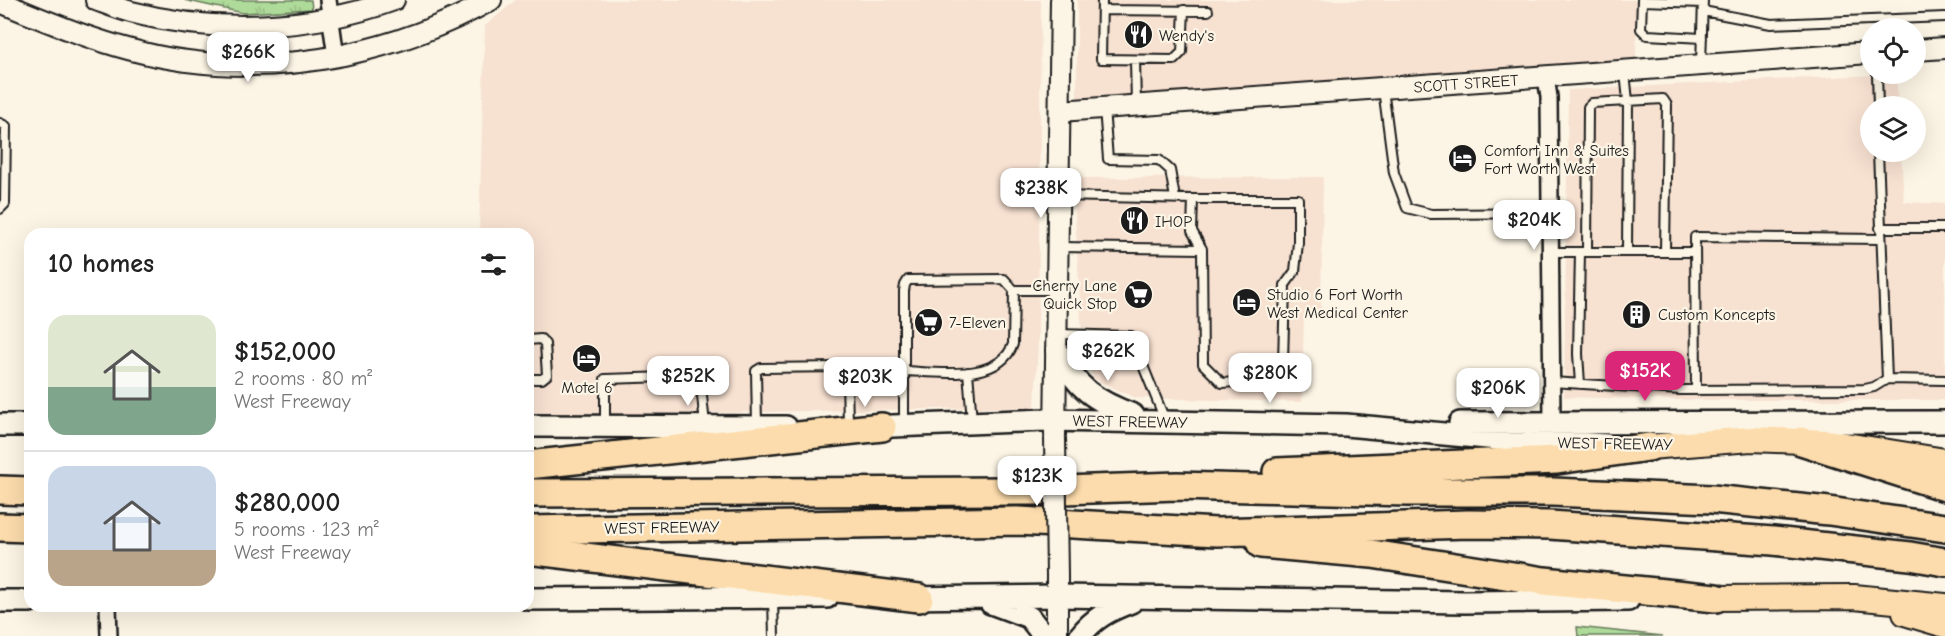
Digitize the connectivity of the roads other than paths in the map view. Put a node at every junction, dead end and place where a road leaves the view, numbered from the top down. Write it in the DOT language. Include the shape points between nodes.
graph roads {
  1 [pos="96,0"];
  2 [pos="394,0"];
  3 [pos="491,0"];
  4 [pos="1061,0"];
  5 [pos="1102,0"];
  6 [pos="1642,0"];
  7 [pos="0,2"];
  8 [pos="1703,4"];
  9 [pos="329,9"];
  10 [pos="1102,10"];
  11 [pos="1184,10"];
  12 [pos="1208,11"];
  13 [pos="1945,17"];
  14 [pos="1702,38"];
  15 [pos="1945,48"];
  16 [pos="1926,49"];
  17 [pos="1860,54"];
  18 [pos="336,57"];
  19 [pos="1135,60"];
  20 [pos="1701,66"];
  21 [pos="1625,72"];
  22 [pos="1546,78"];
  23 [pos="1383,89"];
  24 [pos="1628,101"];
  25 [pos="1136,106"];
  26 [pos="1104,108"];
  27 [pos="1060,111"];
  28 [pos="0,123"];
  29 [pos="1878,162"];
  30 [pos="1060,196"];
  31 [pos="1175,198"];
  32 [pos="1193,199"];
  33 [pos="0,209"];
  34 [pos="1550,213"];
  35 [pos="1880,228"];
  36 [pos="1945,228"];
  37 [pos="1880,239"];
  38 [pos="1059,247"];
  39 [pos="1202,249"];
  40 [pos="1550,252"];
  41 [pos="1584,252"];
  42 [pos="1627,252"];
  43 [pos="1665,252"];
  44 [pos="1695,252"];
  45 [pos="1014,290"];
  46 [pos="1059,290"];
  47 [pos="534,340"];
  48 [pos="1058,343"];
  49 [pos="904,371"];
  50 [pos="968,372"];
  51 [pos="534,379"];
  52 [pos="1887,379"];
  53 [pos="1945,380"];
  54 [pos="1235,382"];
  55 [pos="1248,382"];
  56 [pos="1551,382"];
  57 [pos="1581,384"];
  58 [pos="1696,390"];
  59 [pos="1159,421"];
  60 [pos="1552,422"];
  61 [pos="1945,422"];
  62 [pos="972,423"];
  63 [pos="0,425"];
  64 [pos="24,425"];
  65 [pos="1346,425"];
  66 [pos="534,426"];
  67 [pos="604,426"];
  68 [pos="705,427"];
  69 [pos="893,427"];
  70 [pos="848,429"];
  71 [pos="1055,429"];
  72 [pos="758,433"];
  73 [pos="1802,441"];
  74 [pos="1649,447"];
  75 [pos="1945,461"];
  76 [pos="534,464"];
  77 [pos="1177,486"];
  78 [pos="1945,487"];
  79 [pos="0,490"];
  80 [pos="24,490"];
  81 [pos="534,493"];
  82 [pos="0,527"];
  83 [pos="24,528"];
  84 [pos="1945,528"];
  85 [pos="534,530"];
  86 [pos="1217,532"];
  87 [pos="534,551"];
  88 [pos="1945,562"];
  89 [pos="1057,596"];
  90 [pos="773,597"];
  91 [pos="976,597"];
  92 [pos="1854,597"];
  93 [pos="919,598"];
  94 [pos="1141,598"];
  95 [pos="1716,598"];
  96 [pos="534,599"];
  97 [pos="0,600"];
  98 [pos="24,601"];
  99 [pos="1945,606"];
  100 [pos="108,612"];
  101 [pos="1945,625"];
  102 [pos="109,636"];
  103 [pos="774,636"];
  104 [pos="1044,636"];
  105 [pos="1058,636"];
  106 [pos="1080,636"];
  1 -- 9 [label="street" via="130,12 196,24 261,26"];
  2 -- 9 [label="street" via="367,10"];
  3 -- 18 [label="street" via="423,33"];
  4 -- 27 [label="street"];
  5 -- 10 [label="lane"];
  6 -- 8 [label="lane"];
  6 -- 14 [label="lane" via="1641,29 1647,35"];
  7 -- 18 [label="street" via="116,45 188,61 259,65"];
  8 -- 13 [label="lane" via="1771,24"];
  8 -- 14 [label="lane"];
  9 -- 18 [label="street"];
  10 -- 11 [label="lane"];
  10 -- 19 [label="lane" via="1101,59"];
  11 -- 12 [label="lane"];
  11 -- 19 [label="lane" via="1179,57 1166,61"];
  14 -- 20 [label="lane"];
  15 -- 16 [label="street"];
  17 -- 20 [label="street, SCOTT STREET"];
  19 -- 25 [label="lane"];
  20 -- 21 [label="street, SCOTT STREET"];
  21 -- 22 [label="street, SCOTT STREET"];
  21 -- 24 [label="lane"];
  22 -- 23 [label="street, SCOTT STREET"];
  22 -- 34 [label="street"];
  23 -- 25 [label="street, SCOTT STREET"];
  23 -- 34 [label="lane" via="1394,173 1407,208 1431,214"];
  24 -- 41 [label="lane" via="1592,103 1588,107"];
  24 -- 42 [label="lane"];
  24 -- 43 [label="lane" via="1663,99 1667,105"];
  25 -- 26 [label="street, SCOTT STREET"];
  26 -- 27 [label="street, SCOTT STREET"];
  26 -- 31 [label="lane" via="1108,159 1159,160 1170,170"];
  27 -- 30 [label="street"];
  28 -- 33 [label="lane" via="6,126 5,204"];
  29 -- 35 [label="lane"];
  30 -- 31 [label="lane"];
  30 -- 38 [label="street"];
  31 -- 32 [label="lane"];
  32 -- 39 [label="lane" via="1192,231"];
  32 -- 55 [label="lane" via="1298,199 1295,271 1285,285 1283,362 1274,382"];
  34 -- 40 [label="street"];
  35 -- 36 [label="lane"];
  35 -- 37 [label="lane"];
  37 -- 44 [label="lane" via="1695,237"];
  37 -- 52 [label="lane"];
  38 -- 39 [label="lane"];
  38 -- 46 [label="street"];
  39 -- 54 [label="lane" via="1203,364 1222,383"];
  40 -- 41 [label="lane"];
  40 -- 56 [label="street"];
  41 -- 42 [label="lane"];
  41 -- 57 [label="lane" via="1578,354"];
  42 -- 43 [label="lane"];
  43 -- 44 [label="lane"];
  44 -- 58 [label="lane"];
  45 -- 46 [label="lane"];
  45 -- 49 [label="lane" via="1004,279 908,280"];
  45 -- 50 [label="lane" via="1010,352 993,367"];
  46 -- 48 [label="street"];
  47 -- 51 [label="lane" via="541,339 545,344 546,375"];
  48 -- 59 [label="main road" via="1068,372 1084,389 1109,406"];
  48 -- 59 [label="lane" via="1131,336"];
  48 -- 71 [label="street"];
  49 -- 50 [label="lane"];
  49 -- 69 [label="lane"];
  50 -- 62 [label="lane"];
  52 -- 53 [label="lane"];
  52 -- 58 [label="lane" via="1865,389"];
  56 -- 57 [label="lane"];
  56 -- 60 [label="street"];
  57 -- 58 [label="lane"];
  59 -- 65 [label="main road, WEST FREEWAY"];
  59 -- 71 [label="main road, WEST FREEWAY"];
  60 -- 61 [label="main road"];
  60 -- 65 [label="main road"];
  62 -- 69 [label="main road, WEST FREEWAY"];
  62 -- 71 [label="main road, WEST FREEWAY"];
  63 -- 64 [label="main road"];
  65 -- 74 [label="main road, WEST FREEWAY" via="1520,441"];
  66 -- 67 [label="main road"];
  67 -- 68 [label="main road"];
  67 -- 68 [label="lane" via="605,379 700,376"];
  68 -- 72 [label="main road"];
  69 -- 70 [label="highway"];
  70 -- 72 [label="highway"];
  70 -- 72 [label="lane" via="847,376 841,367 761,368 756,371"];
  71 -- 89 [label="street, bridge"];
  72 -- 76 [label="highway"];
  73 -- 74 [label="main road, WEST FREEWAY" via="1751,439"];
  73 -- 75 [label="main road, WEST FREEWAY"];
  73 -- 78 [label="highway"];
  74 -- 77 [label="highway" via="1557,460 1213,475"];
  77 -- 81 [label="highway, WEST FREEWAY" via="1035,491"];
  77 -- 84 [label="highway, WEST FREEWAY" via="1623,493 1829,511"];
  79 -- 80 [label="highway"];
  82 -- 83 [label="highway"];
  85 -- 86 [label="highway, WEST FREEWAY" via="1019,521"];
  86 -- 88 [label="highway, WEST FREEWAY" via="1550,525 1773,541"];
  86 -- 95 [label="highway" via="1268,546 1372,554 1544,581"];
  87 -- 93 [label="highway"];
  89 -- 91 [label="main road"];
  89 -- 94 [label="main road"];
  89 -- 105 [label="street"];
  90 -- 93 [label="main road"];
  90 -- 96 [label="main road"];
  90 -- 103 [label="lane"];
  91 -- 93 [label="main road"];
  91 -- 104 [label="main road" via="1029,617"];
  92 -- 95 [label="main road"];
  92 -- 99 [label="main road"];
  92 -- 101 [label="main road"];
  94 -- 95 [label="main road" via="1465,602"];
  94 -- 106 [label="main road" via="1106,611"];
  97 -- 98 [label="main road"];
  100 -- 102 [label="street"];
}
